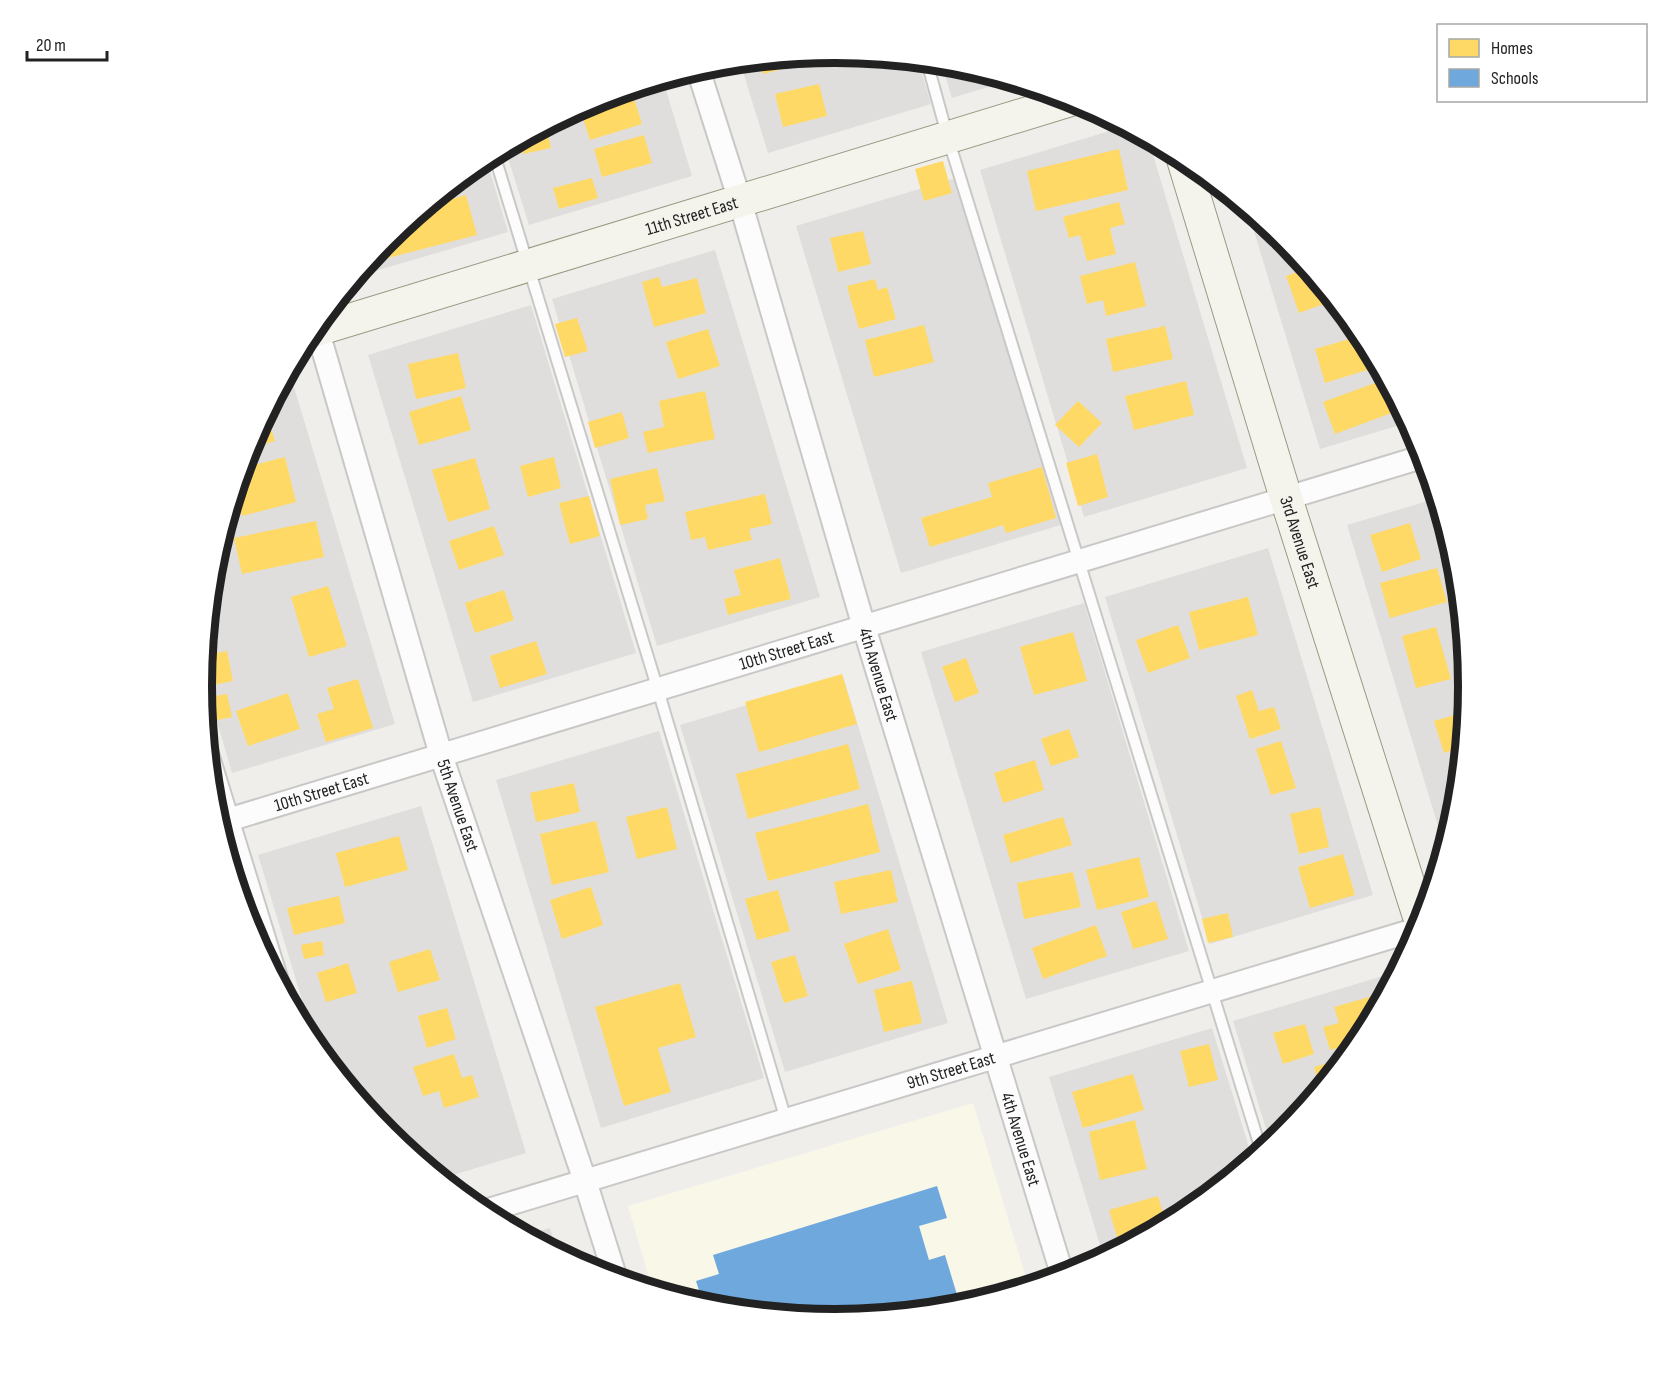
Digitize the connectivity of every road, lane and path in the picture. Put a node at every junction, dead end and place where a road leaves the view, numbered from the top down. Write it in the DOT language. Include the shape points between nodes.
graph roads {
  1 [pos="929,70"];
  2 [pos="701,78"];
  3 [pos="1058,104"];
  4 [pos="948,138"];
  5 [pos="497,163"];
  6 [pos="1187,171"];
  7 [pos="740,201"];
  8 [pos="527,266"];
  9 [pos="328,325"];
  10 [pos="317,340"];
  11 [pos="1416,459"];
  12 [pos="1286,498"];
  13 [pos="1080,561"];
  14 [pos="864,627"];
  15 [pos="658,690"];
  16 [pos="441,755"];
  17 [pos="227,820"];
  18 [pos="230,836"];
  19 [pos="1417,911"];
  20 [pos="1409,931"];
  21 [pos="273,955"];
  22 [pos="1213,991"];
  23 [pos="996,1057"];
  24 [pos="786,1120"];
  25 [pos="1259,1143"];
  26 [pos="585,1181"];
  27 [pos="494,1208"];
  28 [pos="1061,1268"];
  29 [pos="613,1269"];
  1 -- 4 [label="lane"];
  2 -- 7 [label="street, 4th Avenue East"];
  3 -- 4 [label="street, 11th Street East"];
  4 -- 7 [label="street, 11th Street East"];
  4 -- 13 [label="lane"];
  5 -- 8 [label="lane"];
  6 -- 12 [label="street, 3rd Avenue East"];
  7 -- 8 [label="street, 11th Street East"];
  7 -- 14 [label="street, 4th Avenue East"];
  8 -- 9 [label="street, 11th Street East"];
  8 -- 15 [label="lane"];
  10 -- 16 [label="street, 5th Avenue East"];
  11 -- 12 [label="street, 10th Street East"];
  12 -- 13 [label="street, 10th Street East"];
  12 -- 19 [label="street, 3rd Avenue East"];
  13 -- 14 [label="street, 10th Street East"];
  13 -- 22 [label="lane"];
  14 -- 15 [label="street, 10th Street East"];
  14 -- 23 [label="street, 4th Avenue East"];
  15 -- 16 [label="street, 10th Street East"];
  15 -- 24 [label="lane"];
  16 -- 17 [label="street, 10th Street East"];
  16 -- 26 [label="street, 5th Avenue East"];
  18 -- 21 [label="lane"];
  20 -- 22 [label="street, 9th Street East"];
  22 -- 23 [label="street, 9th Street East"];
  22 -- 25 [label="lane"];
  23 -- 24 [label="street, 9th Street East"];
  23 -- 28 [label="street, 4th Avenue East"];
  24 -- 26 [label="street, 9th Street East"];
  26 -- 27 [label="street, 9th Street East"];
  26 -- 29 [label="street, 5th Avenue East"];
}
